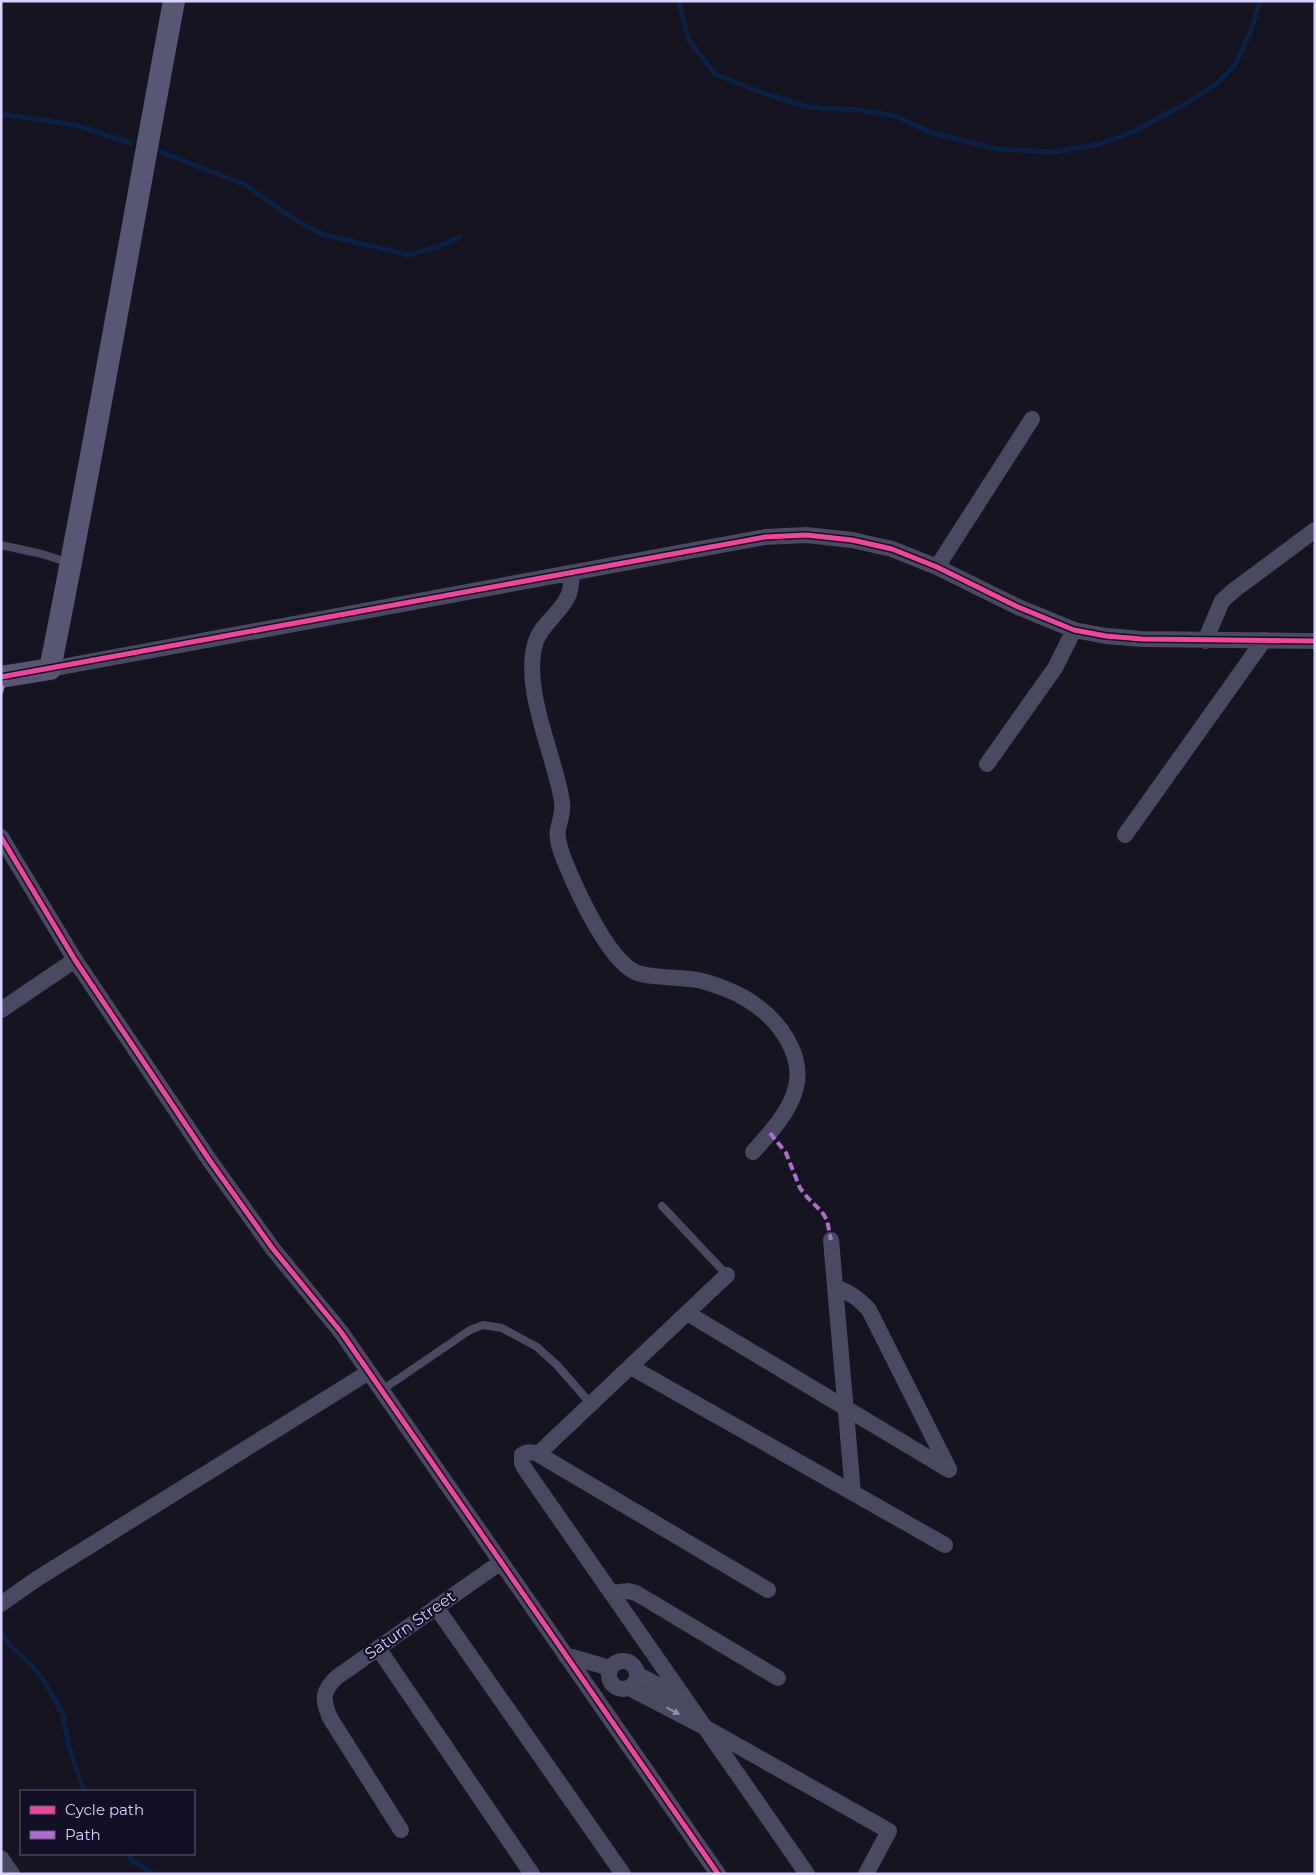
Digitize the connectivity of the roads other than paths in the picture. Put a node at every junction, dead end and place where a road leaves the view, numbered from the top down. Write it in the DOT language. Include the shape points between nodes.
graph roads {
  1 [pos="174,1"];
  2 [pos="1032,419"];
  3 [pos="1315,530"];
  4 [pos="1,545"];
  5 [pos="71,564"];
  6 [pos="938,567"];
  7 [pos="572,573"];
  8 [pos="1074,630"];
  9 [pos="1264,640"];
  10 [pos="1205,641"];
  11 [pos="1315,641"];
  12 [pos="50,669"];
  13 [pos="1,677"];
  14 [pos="987,764"];
  15 [pos="1125,835"];
  16 [pos="1,836"];
  17 [pos="75,960"];
  18 [pos="1,1010"];
  19 [pos="753,1152"];
  20 [pos="662,1206"];
  21 [pos="831,1240"];
  22 [pos="727,1275"];
  23 [pos="835,1287"];
  24 [pos="686,1313"];
  25 [pos="630,1367"];
  26 [pos="369,1372"];
  27 [pos="382,1390"];
  28 [pos="591,1404"];
  29 [pos="846,1408"];
  30 [pos="538,1454"];
  31 [pos="853,1493"];
  32 [pos="945,1545"];
  33 [pos="501,1562"];
  34 [pos="768,1590"];
  35 [pos="612,1594"];
  36 [pos="1,1604"];
  37 [pos="436,1607"];
  38 [pos="378,1648"];
  39 [pos="565,1655"];
  40 [pos="610,1676"];
  41 [pos="778,1678"];
  42 [pos="633,1681"];
  43 [pos="593,1694"];
  44 [pos="686,1700"];
  45 [pos="706,1728"];
  46 [pos="401,1830"];
  47 [pos="1,1858"];
  48 [pos="12,1874"];
  49 [pos="532,1874"];
  50 [pos="624,1874"];
  51 [pos="718,1874"];
  52 [pos="807,1874"];
  53 [pos="866,1874"];
  1 -- 5 [label="street"];
  2 -- 6 [label="street"];
  3 -- 10 [label="street" via="1222,602"];
  4 -- 5 [label="lane"];
  5 -- 12 [label="street"];
  6 -- 7 [label="street" via="892,549 806,535 764,537"];
  6 -- 8 [label="street" via="1018,607"];
  7 -- 12 [label="street"];
  7 -- 19 [label="street" via="568,598 542,630 536,641 533,662 540,721 562,797 558,841 564,861 608,946 622,962 636,972 702,981 735,993 769,1016 783,1033 798,1067 796,1086 781,1119"];
  8 -- 10 [label="street" via="1142,640"];
  8 -- 14 [label="street" via="1055,668"];
  9 -- 10 [label="street"];
  9 -- 11 [label="street"];
  9 -- 15 [label="street"];
  12 -- 13 [label="street"];
  16 -- 17 [label="street"];
  17 -- 18 [label="street"];
  17 -- 26 [label="street" via="242,1207"];
  20 -- 22 [label="lane"];
  21 -- 23 [label="street"];
  22 -- 24 [label="street"];
  23 -- 29 [label="street"];
  23 -- 29 [label="street" via="859,1299 869,1310 949,1470"];
  24 -- 25 [label="street"];
  24 -- 29 [label="street"];
  25 -- 28 [label="street"];
  25 -- 31 [label="street"];
  26 -- 27 [label="street"];
  26 -- 36 [label="street"];
  27 -- 28 [label="lane" via="470,1330 483,1325 502,1328 537,1346"];
  27 -- 33 [label="street"];
  28 -- 30 [label="street"];
  29 -- 31 [label="street"];
  30 -- 34 [label="street"];
  30 -- 35 [label="street" via="526,1452 522,1455 522,1463"];
  31 -- 32 [label="street"];
  33 -- 37 [label="street, Saturn Street"];
  33 -- 39 [label="street"];
  35 -- 41 [label="street" via="636,1593"];
  35 -- 44 [label="street"];
  37 -- 38 [label="street, Saturn Street"];
  37 -- 50 [label="street"];
  38 -- 46 [label="street, Saturn Street" via="329,1684 325,1705"];
  38 -- 49 [label="street"];
  39 -- 40 [label="street"];
  39 -- 43 [label="street"];
  40 -- 42 [label="street" via="618,1689"];
  40 -- 42 [label="street" via="614,1664 626,1661 635,1668"];
  40 -- 43 [label="street"];
  42 -- 44 [label="street"];
  42 -- 45 [label="street, one-way"];
  43 -- 51 [label="street"];
  44 -- 45 [label="street"];
  45 -- 52 [label="street"];
  45 -- 53 [label="street" via="889,1831"];
  47 -- 48 [label="street"];
}
